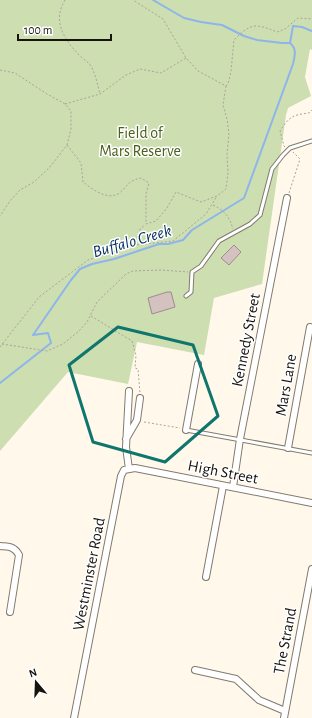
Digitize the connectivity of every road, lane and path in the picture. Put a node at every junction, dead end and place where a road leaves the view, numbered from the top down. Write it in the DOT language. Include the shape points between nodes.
graph roads {
  1 [pos="65,0"];
  2 [pos="133,0"];
  3 [pos="312,19"];
  4 [pos="186,58"];
  5 [pos="0,70"];
  6 [pos="226,86"];
  7 [pos="100,94"];
  8 [pos="65,104"];
  9 [pos="312,110"];
  10 [pos="312,140"];
  11 [pos="67,145"];
  12 [pos="290,149"];
  13 [pos="218,196"];
  14 [pos="287,198"];
  15 [pos="212,205"];
  16 [pos="0,216"];
  17 [pos="146,224"];
  18 [pos="234,231"];
  19 [pos="135,245"];
  20 [pos="192,272"];
  21 [pos="186,296"];
  22 [pos="91,315"];
  23 [pos="310,326"];
  24 [pos="2,344"];
  25 [pos="0,347"];
  26 [pos="198,364"];
  27 [pos="129,391"];
  28 [pos="140,398"];
  29 [pos="138,420"];
  30 [pos="186,430"];
  31 [pos="240,438"];
  32 [pos="126,439"];
  33 [pos="288,448"];
  34 [pos="312,453"];
  35 [pos="129,469"];
  36 [pos="223,486"];
  37 [pos="232,487"];
  38 [pos="312,503"];
  39 [pos="0,546"];
  40 [pos="312,569"];
  41 [pos="206,577"];
  42 [pos="10,612"];
  43 [pos="195,670"];
  44 [pos="285,711"];
  45 [pos="74,718"];
  46 [pos="284,718"];
  1 -- 7 [label="path" via="58,18 62,31 67,41 90,65"];
  2 -- 4 [label="path" via="163,19"];
  3 -- 6 [label="path" via="298,18 278,32 252,26 244,30 234,40 232,71"];
  4 -- 6 [label="path" via="198,71"];
  4 -- 7 [label="path" via="161,73 140,69 126,75"];
  5 -- 8 [label="path" via="15,73"];
  6 -- 13 [label="path" via="223,105 229,134 228,173 226,189"];
  7 -- 8 [label="path"];
  8 -- 11 [label="path" via="71,111 71,129"];
  9 -- 12 [label="path" via="288,119 280,131 284,146"];
  10 -- 12 [label="lane"];
  11 -- 16 [label="path" via="34,182 20,190"];
  11 -- 17 [label="path" via="81,164 83,182 107,196 117,194 132,180 141,178 149,183 146,194"];
  12 -- 14 [label="path" via="300,159"];
  12 -- 18 [label="lane" via="272,169 260,215 250,224"];
  13 -- 15 [label="path"];
  13 -- 17 [label="path" via="201,202 176,192 156,221"];
  14 -- 31 [label="street, Kennedy Street"];
  15 -- 18 [label="path" via="229,218"];
  15 -- 19 [label="path" via="206,214 173,241"];
  17 -- 19 [label="path" via="140,229"];
  18 -- 20 [label="lane" via="219,241 201,266"];
  19 -- 24 [label="path" via="88,260 39,297"];
  20 -- 21 [label="lane" via="191,292"];
  20 -- 22 [label="path" via="132,271 97,302"];
  22 -- 24 [label="path" via="63,344 47,351"];
  22 -- 28 [label="path" via="132,341 136,355 135,368 138,369"];
  23 -- 33 [label="street, Mars Lane"];
  24 -- 25 [label="path"];
  26 -- 30 [label="street"];
  27 -- 32 [label="street"];
  28 -- 29 [label="street"];
  29 -- 30 [label="path"];
  29 -- 32 [label="street"];
  30 -- 31 [label="lane"];
  31 -- 33 [label="lane"];
  31 -- 37 [label="street, Kennedy Street"];
  32 -- 35 [label="street"];
  33 -- 34 [label="lane"];
  35 -- 36 [label="street, High Street" via="135,468"];
  35 -- 45 [label="street, Westminster Road" via="124,470 121,476"];
  36 -- 37 [label="street, High Street"];
  36 -- 41 [label="street"];
  37 -- 38 [label="street, High Street"];
  39 -- 42 [label="street" via="12,547 19,555"];
  40 -- 44 [label="street, The Strand"];
  43 -- 44 [label="street" via="236,679 259,700"];
  44 -- 46 [label="street, The Strand"];
}
